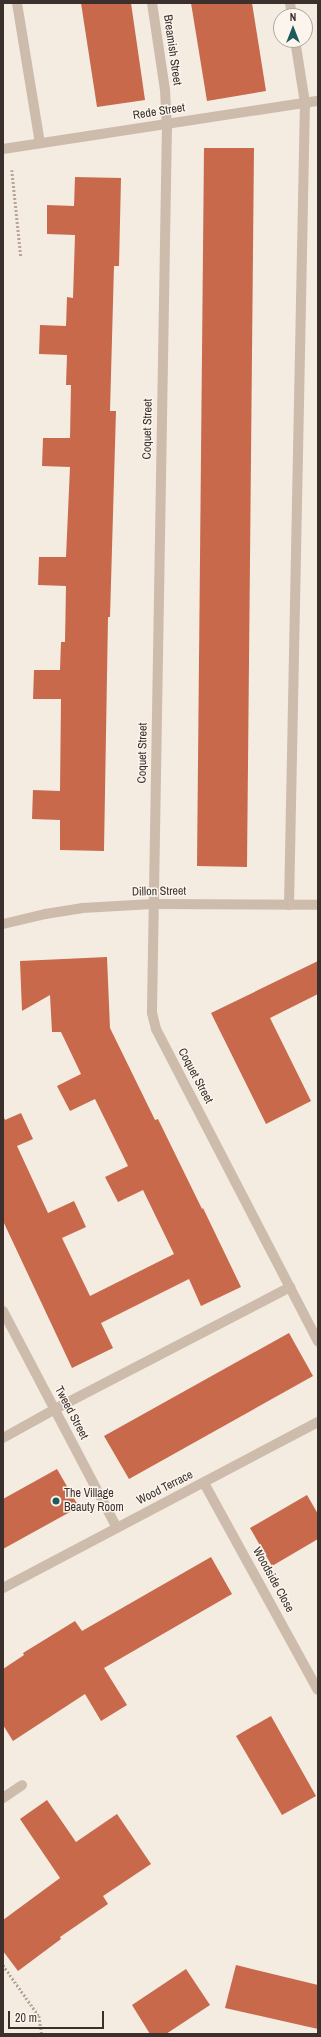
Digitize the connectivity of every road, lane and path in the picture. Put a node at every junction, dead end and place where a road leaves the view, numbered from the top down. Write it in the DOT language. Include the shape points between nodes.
graph roads {
  1 [pos="17,3"];
  2 [pos="152,3"];
  3 [pos="297,48"];
  4 [pos="318,101"];
  5 [pos="305,103"];
  6 [pos="167,124"];
  7 [pos="40,143"];
  8 [pos="7,148"];
  9 [pos="21,257"];
  10 [pos="153,904"];
  11 [pos="289,905"];
  12 [pos="318,905"];
  13 [pos="3,924"];
  14 [pos="290,1287"];
  15 [pos="3,1311"];
  16 [pos="318,1342"];
  17 [pos="55,1409"];
  18 [pos="318,1422"];
  19 [pos="3,1438"];
  20 [pos="204,1483"];
  21 [pos="117,1528"];
  22 [pos="3,1588"];
  23 [pos="318,1690"];
  24 [pos="22,1786"];
  25 [pos="3,1798"];
  26 [pos="3,1965"];
  27 [pos="42,2034"];
  1 -- 7 [label="street"];
  2 -- 6 [label="street, Breamish Street"];
  3 -- 5 [label="street"];
  4 -- 5 [label="street, Rede Street"];
  5 -- 6 [label="street, Rede Street"];
  5 -- 11 [label="street"];
  6 -- 7 [label="street, Rede Street"];
  6 -- 10 [label="street, Coquet Street"];
  7 -- 8 [label="street, Rede Street"];
  8 -- 9 [label="path"];
  10 -- 11 [label="street, Dillon Street"];
  10 -- 13 [label="street, Dillon Street" via="82,908"];
  10 -- 14 [label="street, Coquet Street" via="152,1013 156,1029"];
  11 -- 12 [label="street, Dillon Street"];
  14 -- 16 [label="street, Coquet Street"];
  14 -- 17 [label="street"];
  15 -- 17 [label="street, Tweed Street"];
  17 -- 19 [label="street"];
  17 -- 21 [label="street, Tweed Street"];
  18 -- 20 [label="street, Wood Terrace"];
  20 -- 21 [label="street, Wood Terrace"];
  20 -- 23 [label="street, Woodside Close"];
  21 -- 22 [label="street, Wood Terrace"];
  24 -- 25 [label="street"];
  26 -- 27 [label="path" via="39,2016"];
}
